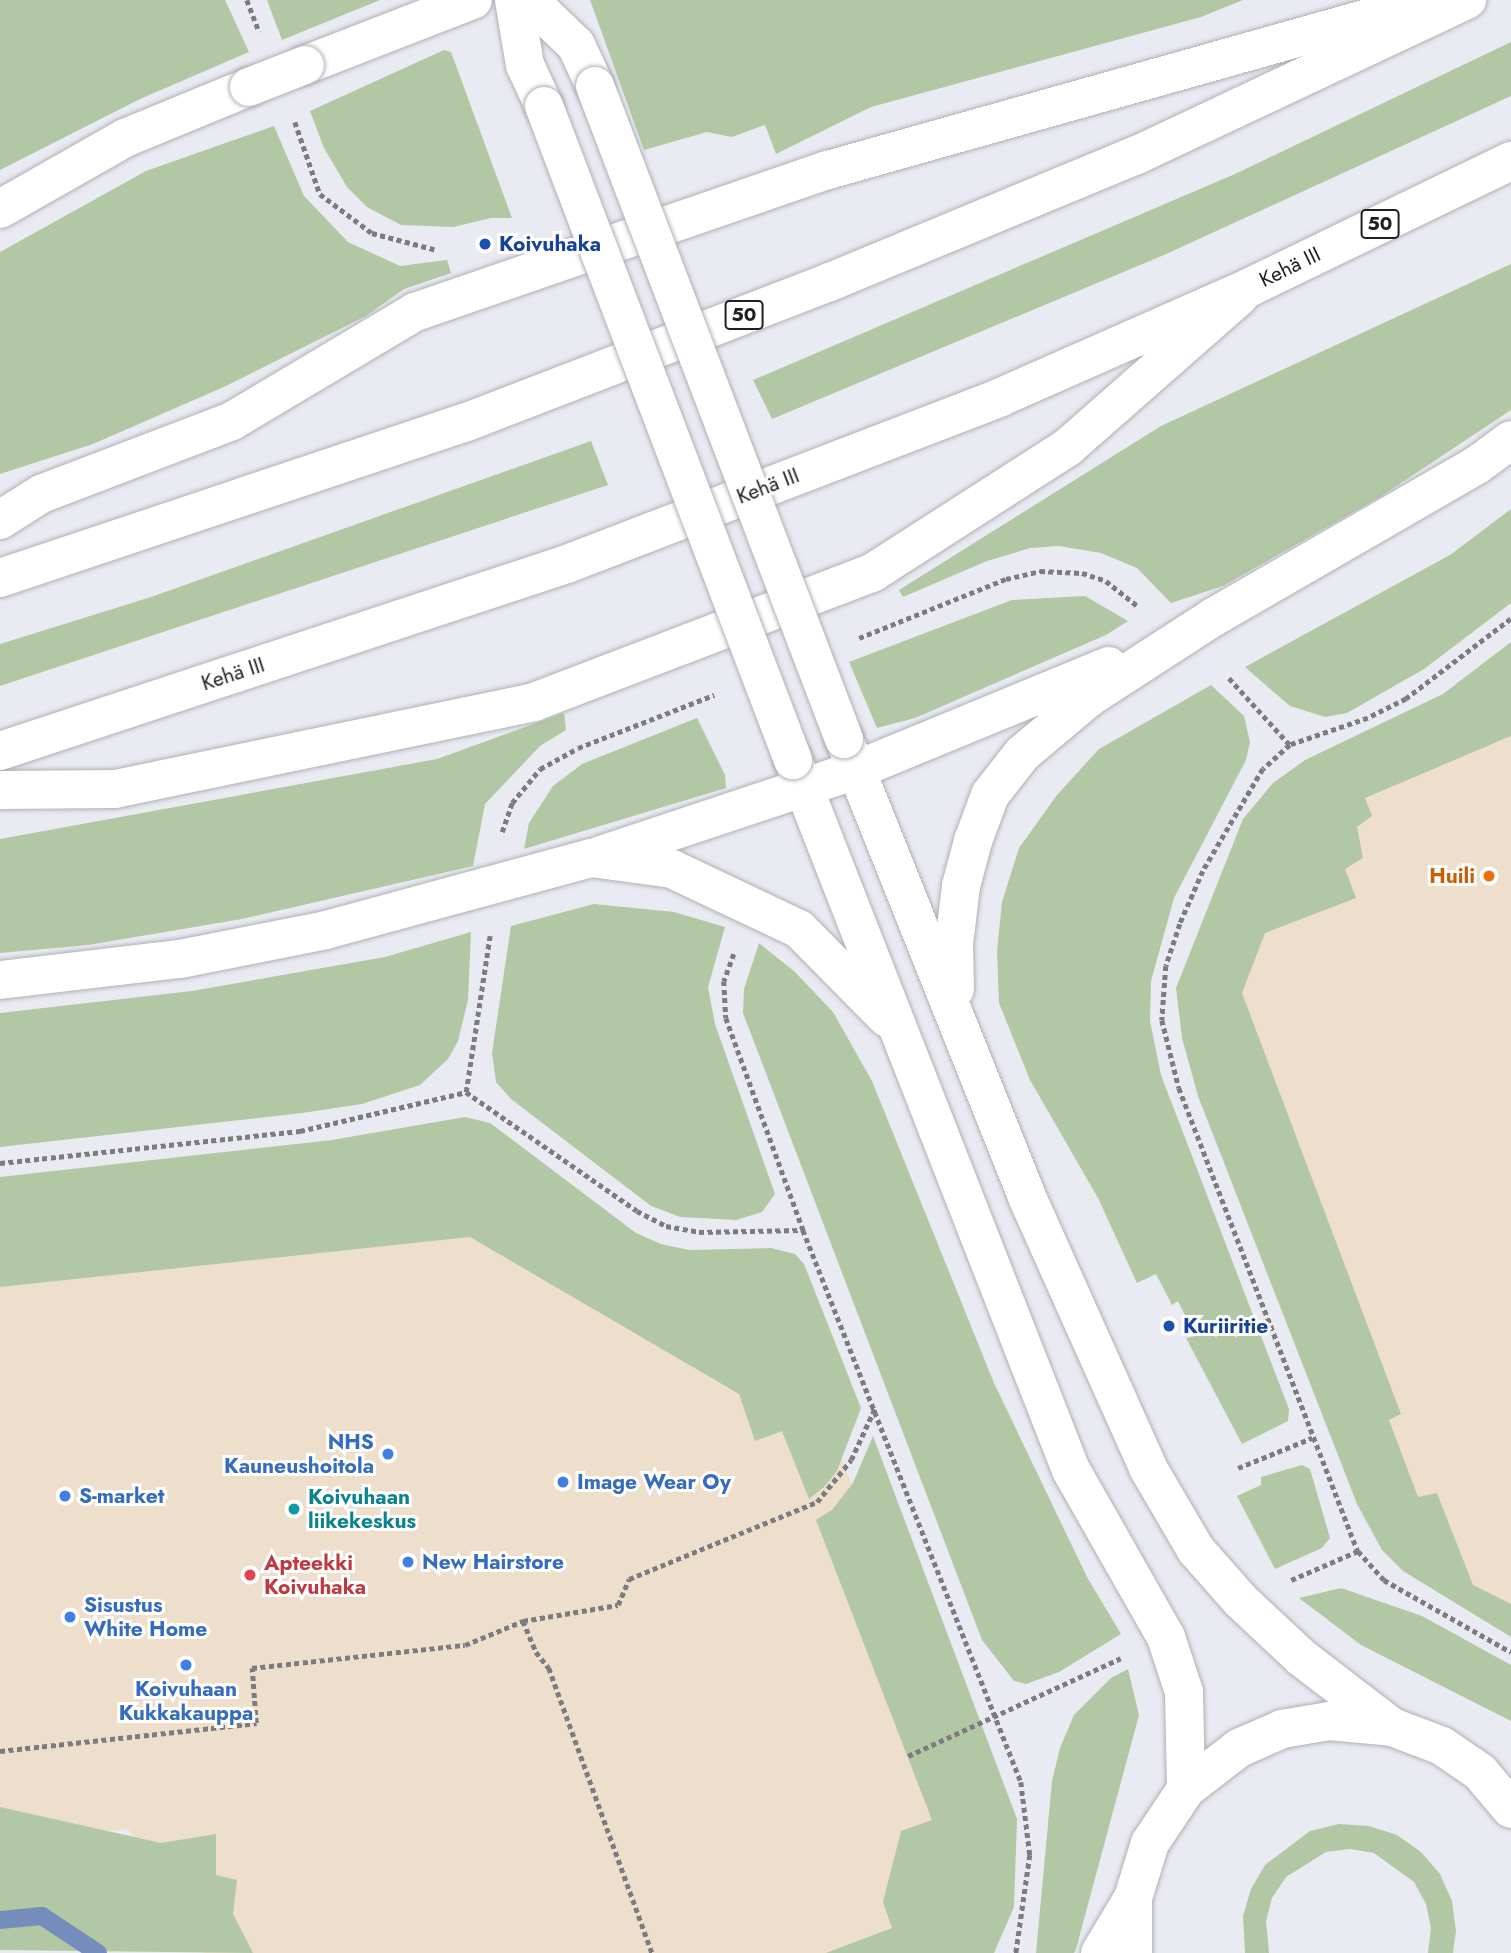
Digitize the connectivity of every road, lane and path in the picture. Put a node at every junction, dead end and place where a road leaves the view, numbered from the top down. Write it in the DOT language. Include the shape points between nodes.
graph roads {
  1 [pos="247,0"];
  2 [pos="472,0"];
  3 [pos="514,0"];
  4 [pos="529,0"];
  5 [pos="1432,0"];
  6 [pos="1467,0"];
  7 [pos="262,38"];
  8 [pos="291,111"];
  9 [pos="1511,161"];
  10 [pos="0,209"];
  11 [pos="444,252"];
  12 [pos="1250,287"];
  13 [pos="1511,440"];
  14 [pos="0,520"];
  15 [pos="0,578"];
  16 [pos="1212,618"];
  17 [pos="1511,619"];
  18 [pos="1229,678"];
  19 [pos="1290,744"];
  20 [pos="0,751"];
  21 [pos="850,755"];
  22 [pos="799,775"];
  23 [pos="0,790"];
  24 [pos="591,858"];
  25 [pos="751,904"];
  26 [pos="490,932"];
  27 [pos="0,980"];
  28 [pos="955,1012"];
  29 [pos="903,1035"];
  30 [pos="466,1092"];
  31 [pos="0,1163"];
  32 [pos="803,1230"];
  33 [pos="876,1408"];
  34 [pos="1312,1438"];
  35 [pos="1238,1468"];
  36 [pos="523,1621"];
  37 [pos="1511,1652"];
  38 [pos="998,1719"];
  39 [pos="1392,1727"];
  40 [pos="0,1751"];
  41 [pos="908,1756"];
  42 [pos="1495,1776"];
  43 [pos="1186,1789"];
  44 [pos="1511,1809"];
  45 [pos="1133,1898"];
  46 [pos="652,1953"];
  47 [pos="1016,1953"];
  48 [pos="1100,1953"];
  49 [pos="1133,1953"];
  1 -- 7 [label="path"];
  2 -- 10 [label="main road, bridge" via="125,138"];
  3 -- 22 [label="main road, bridge" via="525,65"];
  4 -- 21 [label="main road, bridge" via="576,45 595,86"];
  5 -- 14 [label="main road" via="828,170 415,312 232,421 41,494"];
  6 -- 15 [label="main road, 50" via="1137,155 830,282 467,422"];
  8 -- 11 [label="path" via="320,194 372,233"];
  9 -- 12 [label="main road, Kehä III / 50"];
  12 -- 20 [label="main road, Kehä III / 50" via="1001,397 567,564"];
  12 -- 23 [label="main road" via="1068,447 872,573 534,702 115,789"];
  13 -- 16 [label="main road" via="1477,465"];
  16 -- 21 [label="main road" via="976,724"];
  16 -- 28 [label="main road" via="1090,697 1022,754 990,794 961,886 954,944"];
  17 -- 19 [label="path" via="1406,699 1368,718"];
  18 -- 19 [label="path"];
  19 -- 34 [label="path" via="1263,769 1242,798 1203,871 1166,966 1162,1020 1179,1088"];
  21 -- 22 [label="main road"];
  21 -- 28 [label="main road"];
  22 -- 24 [label="main road"];
  22 -- 29 [label="main road"];
  24 -- 25 [label="main road" via="672,869"];
  24 -- 27 [label="main road" via="326,930 180,959"];
  25 -- 29 [label="main road" via="799,929"];
  25 -- 32 [label="path" via="724,981 726,1018"];
  26 -- 30 [label="path"];
  28 -- 39 [label="main road" via="1027,1196 1143,1456 1196,1550 1241,1601 1302,1658"];
  29 -- 43 [label="main road" via="1071,1470 1166,1637 1184,1692"];
  30 -- 31 [label="path" via="300,1131"];
  30 -- 32 [label="path" via="637,1211 666,1226 698,1232"];
  32 -- 33 [label="path"];
  33 -- 36 [label="path" via="851,1460 817,1502 629,1579 618,1605"];
  33 -- 38 [label="path"];
  34 -- 35 [label="path"];
  34 -- 37 [label="path" via="1358,1551 1384,1580"];
  36 -- 40 [label="path" via="465,1645 252,1668 256,1723"];
  36 -- 46 [label="path" via="536,1653 549,1668"];
  38 -- 41 [label="path"];
  38 -- 47 [label="path" via="1021,1782 1030,1855"];
  39 -- 42 [label="main road" via="1442,1746"];
  39 -- 43 [label="main road" via="1329,1721 1282,1729 1239,1748"];
  42 -- 44 [label="main road"];
  43 -- 45 [label="main road" via="1150,1843"];
  45 -- 48 [label="main road"];
  45 -- 49 [label="main road"];
}
